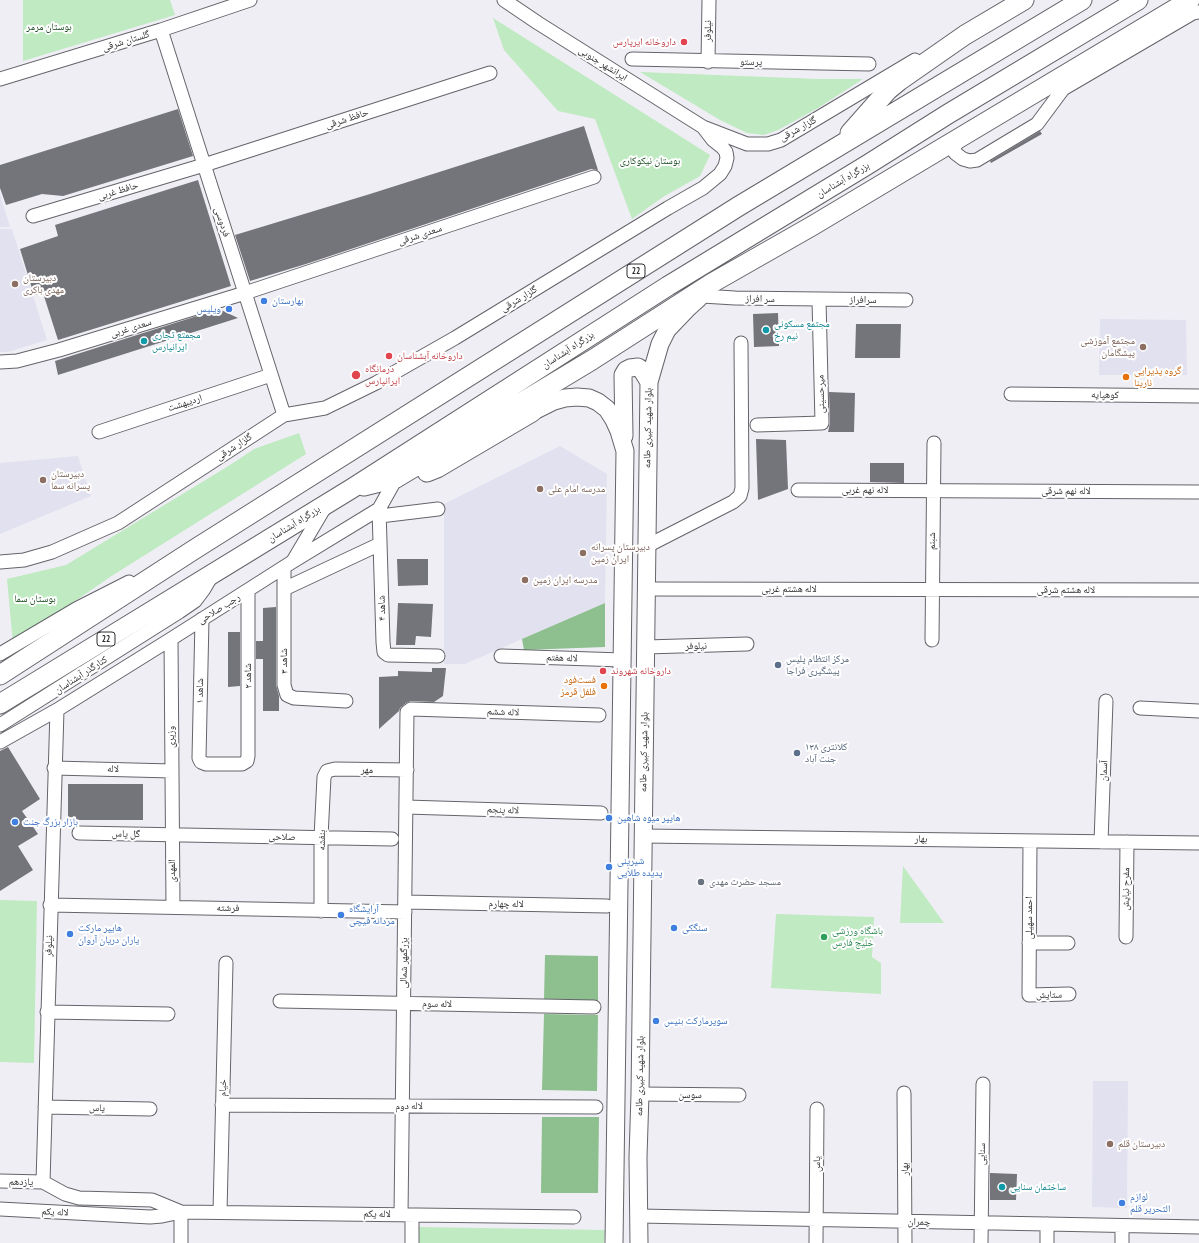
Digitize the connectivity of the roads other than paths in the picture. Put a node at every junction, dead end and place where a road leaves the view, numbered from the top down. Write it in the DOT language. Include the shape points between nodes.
graph roads {
  1 [pos="250,0"];
  2 [pos="504,0"];
  3 [pos="709,0"];
  4 [pos="1024,0"];
  5 [pos="1082,0"];
  6 [pos="1138,0"];
  7 [pos="1194,3"];
  8 [pos="1003,7"];
  9 [pos="161,30"];
  10 [pos="965,35"];
  11 [pos="632,59"];
  12 [pos="708,62"];
  13 [pos="869,64"];
  14 [pos="490,73"];
  15 [pos="0,78"];
  16 [pos="703,127"];
  17 [pos="961,136"];
  18 [pos="837,148"];
  19 [pos="204,165"];
  20 [pos="594,177"];
  21 [pos="32,216"];
  22 [pos="707,290"];
  23 [pos="245,293"];
  24 [pos="819,300"];
  25 [pos="906,300"];
  26 [pos="741,343"];
  27 [pos="0,362"];
  28 [pos="271,375"];
  29 [pos="649,382"];
  30 [pos="1011,394"];
  31 [pos="1199,396"];
  32 [pos="532,412"];
  33 [pos="284,415"];
  34 [pos="757,425"];
  35 [pos="99,432"];
  36 [pos="934,443"];
  37 [pos="411,450"];
  38 [pos="625,451"];
  39 [pos="396,478"];
  40 [pos="350,489"];
  41 [pos="798,490"];
  42 [pos="933,490"];
  43 [pos="1199,492"];
  44 [pos="326,504"];
  45 [pos="438,509"];
  46 [pos="380,513"];
  47 [pos="380,544"];
  48 [pos="647,546"];
  49 [pos="195,549"];
  50 [pos="0,562"];
  51 [pos="288,565"];
  52 [pos="213,574"];
  53 [pos="284,589"];
  54 [pos="646,589"];
  55 [pos="248,590"];
  56 [pos="932,590"];
  57 [pos="1199,590"];
  58 [pos="202,619"];
  59 [pos="171,640"];
  60 [pos="932,640"];
  61 [pos="747,644"];
  62 [pos="646,647"];
  63 [pos="0,654"];
  64 [pos="438,656"];
  65 [pos="501,656"];
  66 [pos="622,660"];
  67 [pos="0,675"];
  68 [pos="346,701"];
  69 [pos="1106,701"];
  70 [pos="0,704"];
  71 [pos="1140,708"];
  72 [pos="57,710"];
  73 [pos="1199,711"];
  74 [pos="407,712"];
  75 [pos="599,715"];
  76 [pos="0,726"];
  77 [pos="0,742"];
  78 [pos="202,762"];
  79 [pos="54,768"];
  80 [pos="407,770"];
  81 [pos="172,771"];
  82 [pos="327,771"];
  83 [pos="406,807"];
  84 [pos="601,812"];
  85 [pos="79,833"];
  86 [pos="172,834"];
  87 [pos="643,836"];
  88 [pos="321,837"];
  89 [pos="392,839"];
  90 [pos="1030,841"];
  91 [pos="1101,842"];
  92 [pos="1127,842"];
  93 [pos="1199,843"];
  94 [pos="50,905"];
  95 [pos="607,906"];
  96 [pos="172,907"];
  97 [pos="405,907"];
  98 [pos="321,911"];
  99 [pos="1126,937"];
  100 [pos="1029,943"];
  101 [pos="1068,943"];
  102 [pos="226,963"];
  103 [pos="1069,994"];
  104 [pos="1029,995"];
  105 [pos="280,1001"];
  106 [pos="404,1004"];
  107 [pos="594,1007"];
  108 [pos="47,1012"];
  109 [pos="168,1014"];
  110 [pos="983,1084"];
  111 [pos="904,1093"];
  112 [pos="640,1094"];
  113 [pos="739,1095"];
  114 [pos="222,1105"];
  115 [pos="402,1106"];
  116 [pos="45,1107"];
  117 [pos="596,1107"];
  118 [pos="150,1109"];
  119 [pos="817,1109"];
  120 [pos="615,1157"];
  121 [pos="638,1157"];
  122 [pos="0,1181"];
  123 [pos="43,1182"];
  124 [pos="0,1209"];
  125 [pos="181,1212"];
  126 [pos="220,1212"];
  127 [pos="407,1215"];
  128 [pos="639,1216"];
  129 [pos="574,1217"];
  130 [pos="816,1220"];
  131 [pos="906,1221"];
  132 [pos="981,1223"];
  133 [pos="1047,1224"];
  134 [pos="1122,1226"];
  135 [pos="1199,1227"];
  136 [pos="181,1243"];
  137 [pos="412,1243"];
  138 [pos="614,1243"];
  139 [pos="639,1243"];
  140 [pos="816,1243"];
  141 [pos="905,1243"];
  142 [pos="981,1243"];
  143 [pos="1047,1243"];
  144 [pos="1122,1243"];
  1 -- 9 [label="street, گلستان شرقی"];
  2 -- 16 [label="street, ایرانشهر جنوبی"];
  3 -- 12 [label="street, نیلوفر"];
  4 -- 8 [label="highway"];
  5 -- 18 [label="highway, 22"];
  6 -- 37 [label="highway, بزرگراه آبشناسان / 22" via="668,286"];
  7 -- 17 [label="highway"];
  7 -- 17 [label="street" via="1193,13 1063,89 1037,124 977,160 963,159 955,153 954,148"];
  8 -- 10 [label="highway"];
  9 -- 15 [label="street, گلستان شرقی"];
  9 -- 19 [label="street, فردوسی"];
  10 -- 16 [label="street, گلزار شرقی" via="921,57 781,140 768,144 747,144"];
  10 -- 18 [label="highway" via="888,90"];
  11 -- 12 [label="street, پرستو"];
  12 -- 13 [label="street, پرستو"];
  14 -- 19 [label="street, حافظ شرقی"];
  16 -- 33 [label="street, گلزار شرقی" via="723,148 727,158 720,174 703,188 376,383 325,408"];
  17 -- 22 [label="highway"];
  18 -- 49 [label="highway, 22" via="739,206"];
  19 -- 21 [label="street, حافظ غربی"];
  19 -- 23 [label="street, فردوسی"];
  20 -- 23 [label="street, سعدی شرقی"];
  22 -- 24 [label="street, سر افراز" via="735,298"];
  22 -- 29 [label="main road, بلوار شهید کبیری طامه" via="668,330 660,344"];
  22 -- 39 [label="highway"];
  23 -- 27 [label="street, سعدی غربی" via="17,362"];
  23 -- 28 [label="street, فردوسی"];
  24 -- 25 [label="street, سرافراز"];
  24 -- 34 [label="street, میرحسینی" via="822,423"];
  26 -- 48 [label="street" via="740,496 734,502"];
  28 -- 33 [label="street, فردوسی"];
  28 -- 35 [label="street, اردیبهشت"];
  29 -- 38 [label="main road" via="638,367 626,370 623,375"];
  29 -- 48 [label="main road, بلوار شهید کبیری طامه"];
  30 -- 31 [label="street, کوهپایه"];
  32 -- 38 [label="main road" via="565,398 589,398 607,409 619,431"];
  32 -- 39 [label="highway" via="437,468"];
  33 -- 50 [label="street, گلزار شرقی" via="118,523 52,552 24,560"];
  36 -- 42 [label="street, شبنم"];
  37 -- 39 [label="street, رجب صلاحی"];
  37 -- 40 [label="highway, بزرگراه آبشناسان / 22"];
  38 -- 66 [label="main road"];
  39 -- 40 [label="highway"];
  39 -- 46 [label="street, رجب صلاحی"];
  40 -- 44 [label="highway, بزرگراه آبشناسان / 22"];
  41 -- 42 [label="street, لاله نهم غربی"];
  42 -- 43 [label="street, لاله نهم شرقی"];
  42 -- 56 [label="street, شبنم"];
  44 -- 51 [label="street"];
  44 -- 52 [label="highway, بزرگراه آبشناسان / 22"];
  45 -- 46 [label="street"];
  46 -- 47 [label="street, شاهد ۴"];
  46 -- 51 [label="street, رجب صلاحی"];
  47 -- 53 [label="street"];
  47 -- 64 [label="street, شاهد ۴" via="384,652 388,655"];
  48 -- 54 [label="main road, بلوار شهید کبیری طامه"];
  49 -- 63 [label="street" via="76,609"];
  49 -- 67 [label="highway, 22"];
  51 -- 53 [label="street, شاهد ۳"];
  51 -- 55 [label="street, رجب صلاحی"];
  52 -- 70 [label="highway, بزرگراه آبشناسان / 22"];
  52 -- 76 [label="street, کنارگذر آبشناسان" via="195,600 179,612"];
  53 -- 68 [label="street, شاهد ۳" via="284,685 287,695 294,698"];
  54 -- 56 [label="street, لاله هشتم غربی"];
  54 -- 62 [label="main road, بلوار شهید کبیری طامه"];
  55 -- 58 [label="street, رجب صلاحی"];
  55 -- 78 [label="street, شاهد ۲" via="247,762"];
  56 -- 57 [label="street, لاله هشتم شرقی"];
  56 -- 60 [label="street, شبنم"];
  58 -- 59 [label="street, رجب صلاحی"];
  58 -- 78 [label="street, شاهد ۱" via="199,758"];
  59 -- 72 [label="street, رجب صلاحی"];
  59 -- 81 [label="street, وزیری"];
  61 -- 62 [label="street, نیلوفر"];
  62 -- 87 [label="main road, بلوار شهید کبیری طامه"];
  65 -- 66 [label="street, لاله هفتم"];
  66 -- 120 [label="main road"];
  69 -- 91 [label="street, آسمان"];
  71 -- 73 [label="street"];
  72 -- 77 [label="street, رجب صلاحی"];
  72 -- 79 [label="street, نیلوفر"];
  74 -- 75 [label="street, لاله ششم" via="411,709"];
  74 -- 80 [label="street, بزرگمهر شمالی"];
  79 -- 81 [label="street, لاله"];
  79 -- 94 [label="street, نیلوفر"];
  80 -- 82 [label="street, مهر"];
  80 -- 83 [label="street, بزرگمهر شمالی"];
  81 -- 86 [label="street, وزیری"];
  82 -- 88 [label="street, بنفشه" via="324,777"];
  83 -- 84 [label="street, لاله پنجم"];
  83 -- 97 [label="street, بزرگمهر شمالی"];
  85 -- 86 [label="street, گل یاس"];
  86 -- 88 [label="street, صلاحی"];
  86 -- 96 [label="street, المهدی"];
  87 -- 90 [label="street, بهار"];
  87 -- 112 [label="main road, بلوار شهید کبیری طامه"];
  88 -- 89 [label="street, صلاحی"];
  88 -- 98 [label="street, بنفشه"];
  90 -- 91 [label="street, بهار"];
  90 -- 100 [label="street, احمد سهیلی"];
  91 -- 92 [label="street, بهار"];
  92 -- 93 [label="street, بهار"];
  92 -- 99 [label="street, مفرح نیایش"];
  94 -- 96 [label="street, فرشته"];
  94 -- 108 [label="street, نیلوفر"];
  95 -- 97 [label="street, لاله چهارم"];
  96 -- 98 [label="street, فرشته"];
  97 -- 98 [label="street, فرشته"];
  97 -- 106 [label="street, بزرگمهر شمالی"];
  100 -- 101 [label="street"];
  100 -- 104 [label="street, احمد سهیلی"];
  102 -- 114 [label="street, خیام"];
  103 -- 104 [label="street, ستایش"];
  105 -- 106 [label="street, لاله سوم"];
  106 -- 107 [label="street, لاله سوم"];
  106 -- 115 [label="street, بزرگمهر شمالی"];
  108 -- 109 [label="street"];
  108 -- 116 [label="street, نیلوفر"];
  110 -- 132 [label="street, سنایی"];
  111 -- 131 [label="street, بهار"];
  112 -- 113 [label="street, سوسن"];
  112 -- 121 [label="main road, بلوار شهید کبیری طامه"];
  114 -- 115 [label="street, لاله دوم"];
  114 -- 126 [label="street, خیام"];
  115 -- 117 [label="street, لاله دوم"];
  115 -- 127 [label="street, بزرگمهر شمالی"];
  116 -- 118 [label="street, یاس"];
  116 -- 123 [label="street, نیلوفر"];
  119 -- 130 [label="street, یاس"];
  120 -- 121 [label="main road" via="621,1164 627,1165 632,1164"];
  120 -- 138 [label="main road"];
  121 -- 128 [label="main road, بلوار شهید کبیری طامه"];
  122 -- 123 [label="street, یازدهم"];
  123 -- 125 [label="street, لاله یکم" via="65,1194 79,1198 152,1200"];
  124 -- 125 [label="street, لاله یکم" via="150,1217"];
  125 -- 126 [label="street, لاله یکم"];
  125 -- 136 [label="street"];
  126 -- 127 [label="street, لاله یکم"];
  127 -- 129 [label="street, لاله یکم"];
  127 -- 137 [label="street, بزرگمهر شمالی"];
  128 -- 130 [label="street, چمران"];
  128 -- 139 [label="main road, بلوار شهید کبیری طامه"];
  130 -- 131 [label="street, چمران"];
  130 -- 140 [label="street, یاس"];
  131 -- 132 [label="street, چمران"];
  131 -- 141 [label="street, بهار"];
  132 -- 133 [label="street, چمران"];
  132 -- 142 [label="street, سنایی"];
  133 -- 134 [label="street, چمران"];
  133 -- 143 [label="street"];
  134 -- 135 [label="street, چمران"];
  134 -- 144 [label="street"];
}
